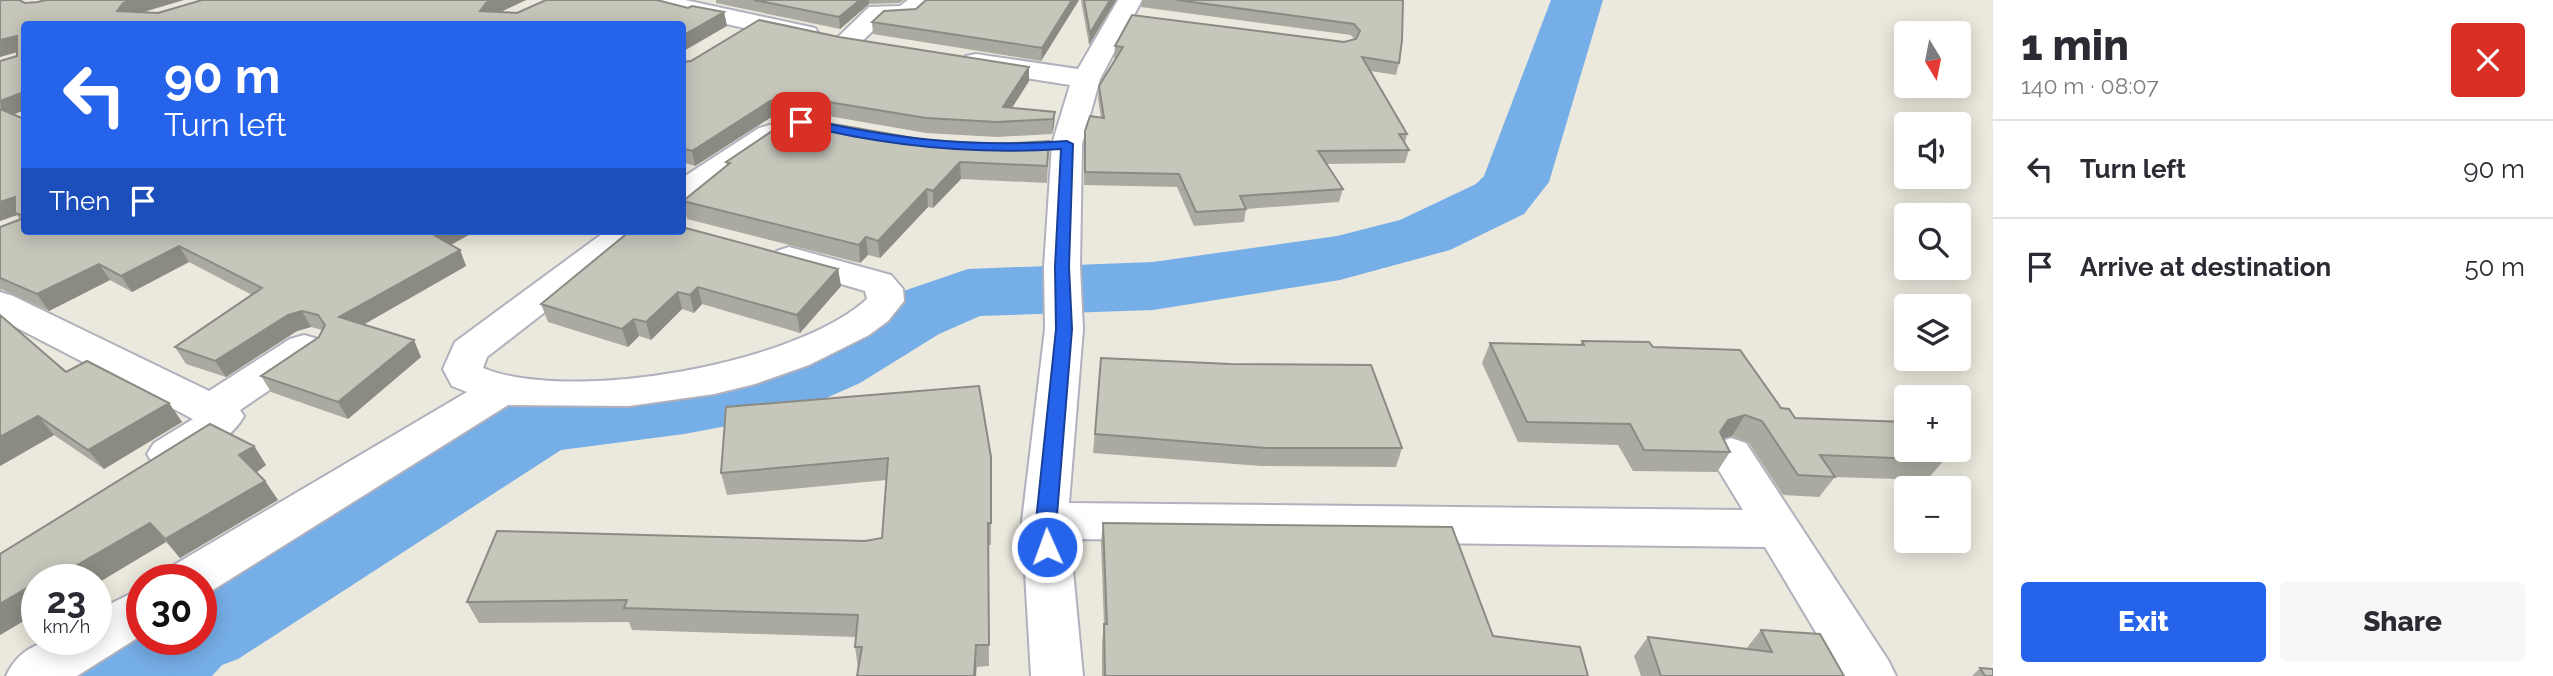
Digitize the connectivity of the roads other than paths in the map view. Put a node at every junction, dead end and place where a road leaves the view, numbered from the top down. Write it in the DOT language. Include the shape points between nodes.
graph roads {
  1 [pos="651,0"];
  2 [pos="923,0"];
  3 [pos="698,4"];
  4 [pos="1134,11"];
  5 [pos="757,23"];
  6 [pos="847,41"];
  7 [pos="725,42"];
  8 [pos="883,47"];
  9 [pos="944,57"];
  10 [pos="1086,79"];
  11 [pos="795,122"];
  12 [pos="686,190"];
  13 [pos="623,235"];
  14 [pos="761,251"];
  15 [pos="0,304"];
  16 [pos="312,343"];
  17 [pos="501,391"];
  18 [pos="212,408"];
  19 [pos="1731,454"];
  20 [pos="139,472"];
  21 [pos="1045,521"];
  22 [pos="1778,529"];
  23 [pos="216,564"];
  24 [pos="67,655"];
  25 [pos="32,676"];
  26 [pos="1057,676"];
  27 [pos="1870,676"];
  1 -- 3 [label="street"];
  2 -- 6 [label="street" via="906,14 877,12"];
  3 -- 5 [label="street"];
  4 -- 10 [label="street"];
  5 -- 6 [label="street"];
  5 -- 7 [label="street"];
  6 -- 8 [label="street"];
  9 -- 10 [label="street"];
  10 -- 21 [label="street" via="1055,146 1064,329"];
  11 -- 12 [label="street" via="785,124"];
  13 -- 17 [label="street" via="469,351 463,369 467,376"];
  14 -- 17 [label="street" via="878,283 885,289 886,301 869,318 822,344 715,381 611,395"];
  15 -- 18 [label="street"];
  16 -- 18 [label="street"];
  17 -- 23 [label="street"];
  18 -- 20 [label="street" via="223,416 220,422"];
  19 -- 22 [label="street"];
  21 -- 22 [label="street"];
  21 -- 26 [label="street"];
  22 -- 27 [label="street"];
  24 -- 25 [label="street"];
}
